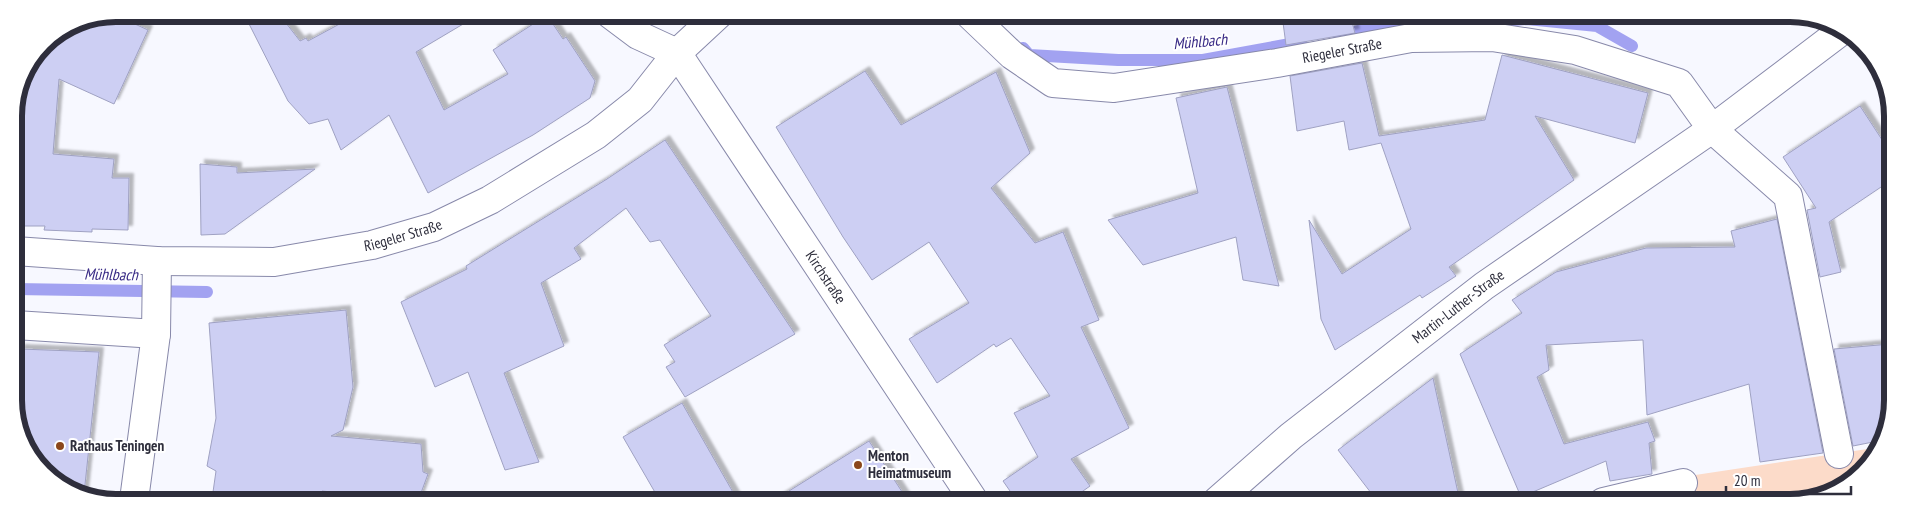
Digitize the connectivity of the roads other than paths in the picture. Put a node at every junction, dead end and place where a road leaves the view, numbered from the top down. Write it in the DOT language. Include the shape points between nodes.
graph roads {
  1 [pos="978,22"];
  2 [pos="622,23"];
  3 [pos="710,23"];
  4 [pos="1836,35"];
  5 [pos="677,54"];
  6 [pos="1712,129"];
  7 [pos="23,253"];
  8 [pos="157,281"];
  9 [pos="23,326"];
  10 [pos="156,334"];
  11 [pos="1839,454"];
  12 [pos="1683,483"];
  13 [pos="969,493"];
  14 [pos="1226,493"];
  15 [pos="1640,493"];
  16 [pos="135,494"];
  1 -- 6 [label="street, Riegeler Straße" via="1012,55 1053,83 1114,88 1411,38 1492,37 1575,50 1679,83"];
  2 -- 5 [label="street" via="638,35"];
  3 -- 5 [label="street, Riegeler Straße"];
  4 -- 6 [label="street, Martin-Luther-Straße"];
  5 -- 8 [label="street, Riegeler Straße" via="640,100 596,135 490,200 434,227 372,245"];
  5 -- 13 [label="street, Kirchstraße"];
  6 -- 11 [label="street" via="1788,196"];
  6 -- 14 [label="street, Martin-Luther-Straße" via="1484,286 1291,436"];
  7 -- 8 [label="street, Riegeler Straße"];
  8 -- 10 [label="street"];
  9 -- 10 [label="street"];
  10 -- 16 [label="street"];
  12 -- 15 [label="street"];
}
